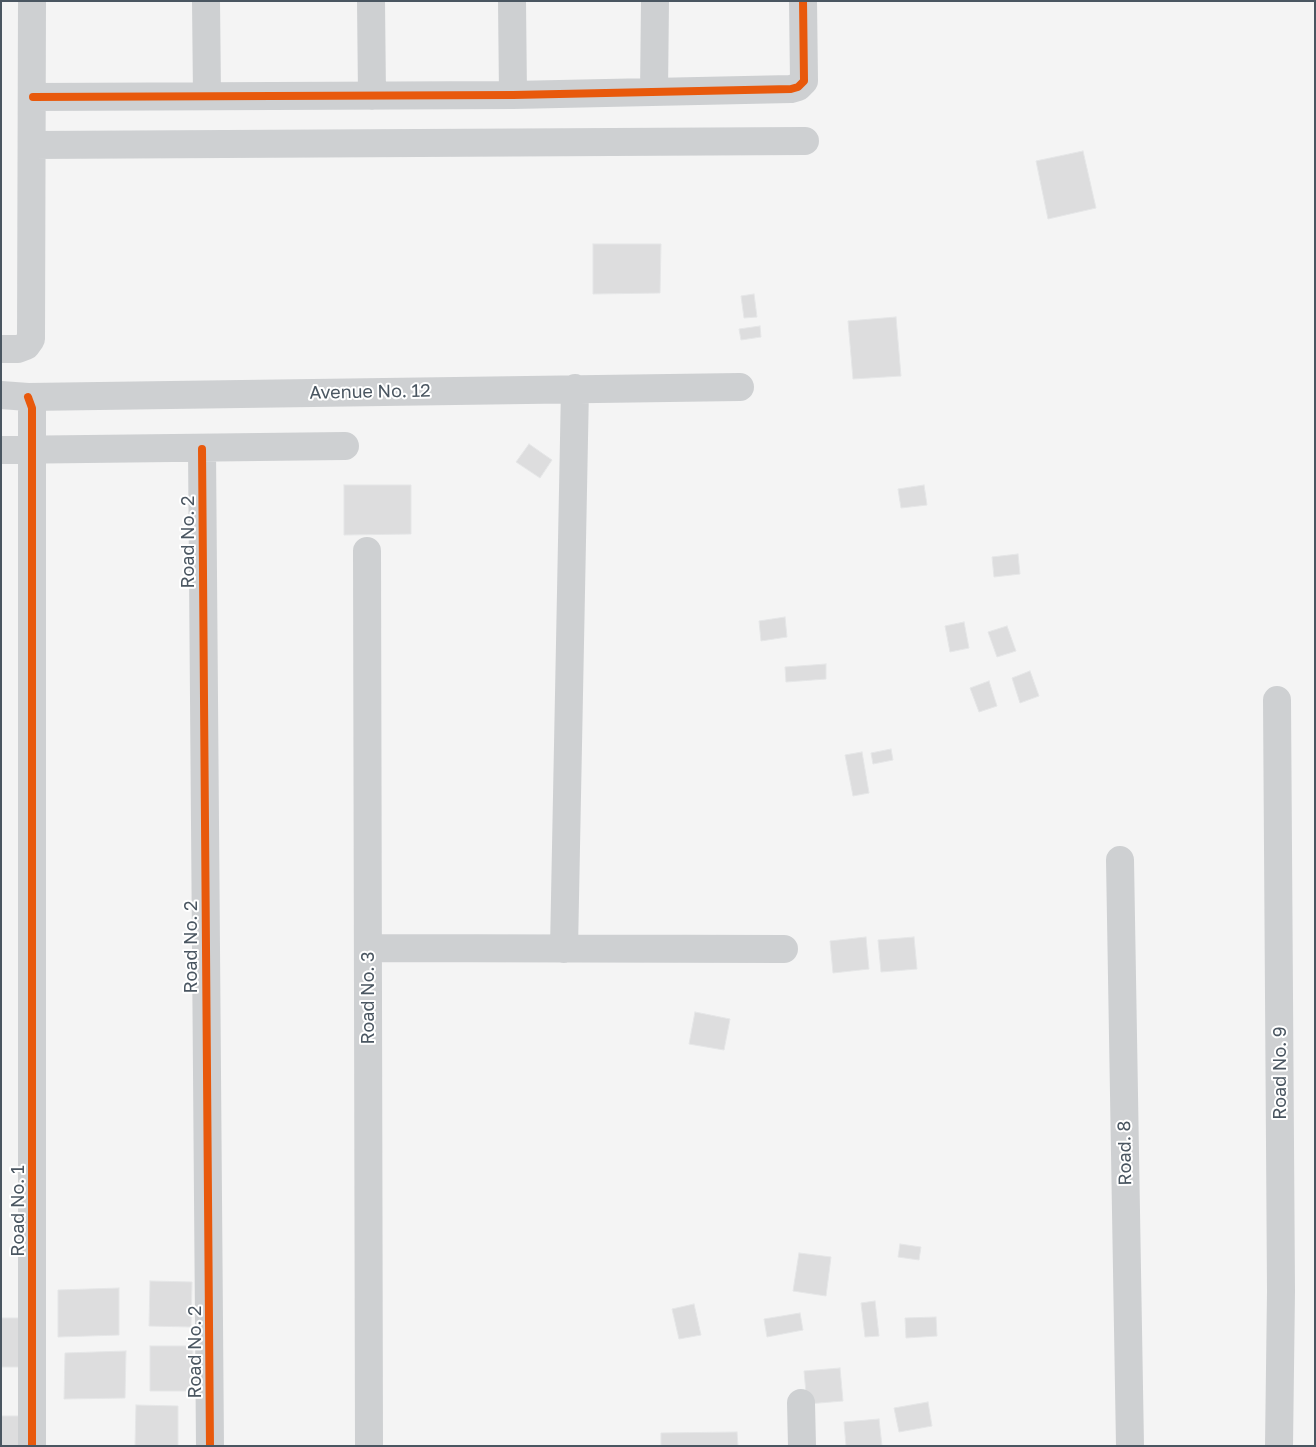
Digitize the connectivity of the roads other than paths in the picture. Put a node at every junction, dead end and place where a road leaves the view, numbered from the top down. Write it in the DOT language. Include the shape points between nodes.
graph roads {
  1 [pos="32,1"];
  2 [pos="206,1"];
  3 [pos="371,1"];
  4 [pos="512,1"];
  5 [pos="655,1"];
  6 [pos="803,1"];
  7 [pos="654,92"];
  8 [pos="513,95"];
  9 [pos="206,96"];
  10 [pos="372,96"];
  11 [pos="33,97"];
  12 [pos="805,141"];
  13 [pos="32,145"];
  14 [pos="1,349"];
  15 [pos="740,387"];
  16 [pos="575,388"];
  17 [pos="1,396"];
  18 [pos="28,397"];
  19 [pos="344,446"];
  20 [pos="202,449"];
  21 [pos="1,450"];
  22 [pos="32,450"];
  23 [pos="366,551"];
  24 [pos="1277,700"];
  25 [pos="1120,860"];
  26 [pos="368,948"];
  27 [pos="564,949"];
  28 [pos="784,949"];
  29 [pos="802,1403"];
  30 [pos="32,1446"];
  31 [pos="210,1446"];
  32 [pos="369,1446"];
  33 [pos="802,1446"];
  34 [pos="1130,1446"];
  35 [pos="1279,1446"];
  1 -- 11 [label="street"];
  2 -- 9 [label="street"];
  3 -- 10 [label="street"];
  4 -- 8 [label="street"];
  5 -- 7 [label="street"];
  6 -- 7 [label="street" via="804,82 798,87"];
  7 -- 8 [label="street"];
  8 -- 10 [label="street"];
  9 -- 10 [label="street"];
  9 -- 11 [label="street"];
  11 -- 13 [label="street"];
  12 -- 13 [label="street"];
  13 -- 14 [label="street" via="31,339 18,349"];
  15 -- 16 [label="street, Avenue No. 12"];
  16 -- 18 [label="street, Avenue No. 12"];
  16 -- 27 [label="street"];
  17 -- 18 [label="street, Avenue No. 12"];
  18 -- 22 [label="street, Road No. 1" via="32,408"];
  19 -- 20 [label="street"];
  20 -- 22 [label="street"];
  20 -- 31 [label="street, Road No. 2"];
  21 -- 22 [label="street"];
  22 -- 30 [label="street, Road No. 1"];
  23 -- 26 [label="street, Road No. 3"];
  24 -- 35 [label="street, Road No. 9"];
  25 -- 34 [label="street, Road. 8"];
  26 -- 27 [label="street"];
  26 -- 32 [label="street, Road No. 3"];
  27 -- 28 [label="street"];
  29 -- 33 [label="street"];
}
